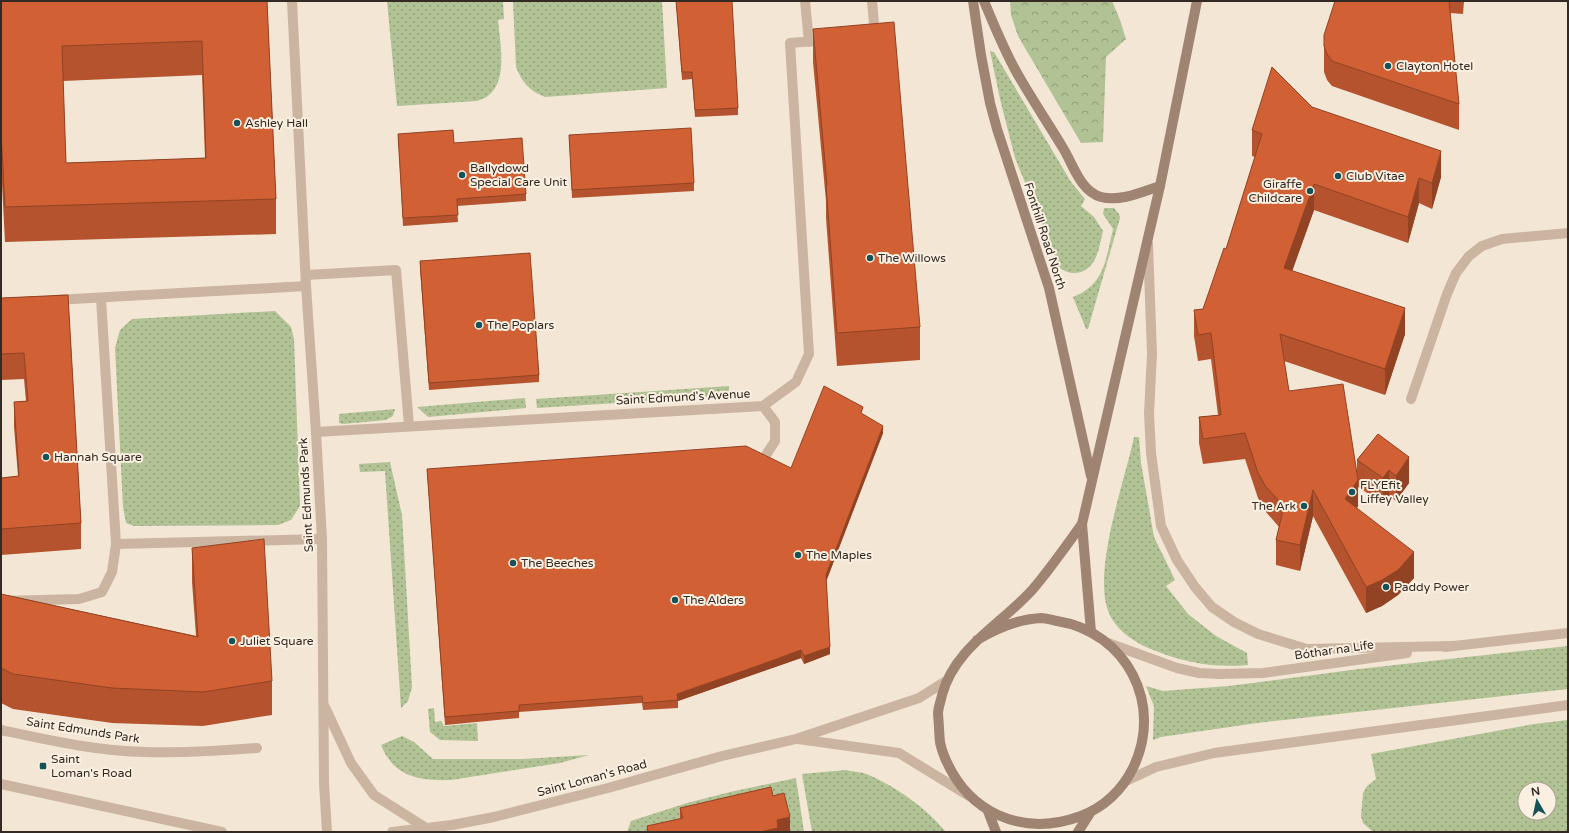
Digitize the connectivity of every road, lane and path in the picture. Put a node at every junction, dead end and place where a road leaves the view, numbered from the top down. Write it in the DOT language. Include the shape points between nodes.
graph roads {
  1 [pos="292,1"];
  2 [pos="805,1"];
  3 [pos="872,1"];
  4 [pos="973,1"];
  5 [pos="984,1"];
  6 [pos="1197,1"];
  7 [pos="868,37"];
  8 [pos="838,39"];
  9 [pos="809,42"];
  10 [pos="1160,186"];
  11 [pos="1568,233"];
  12 [pos="1148,236"];
  13 [pos="306,275"];
  14 [pos="306,286"];
  15 [pos="101,298"];
  16 [pos="47,300"];
  17 [pos="1411,399"];
  18 [pos="763,406"];
  19 [pos="409,426"];
  20 [pos="316,432"];
  21 [pos="766,455"];
  22 [pos="1091,479"];
  23 [pos="1082,524"];
  24 [pos="322,539"];
  25 [pos="116,544"];
  26 [pos="1,601"];
  27 [pos="1091,632"];
  28 [pos="1568,633"];
  29 [pos="977,640"];
  30 [pos="1108,643"];
  31 [pos="1450,646"];
  32 [pos="946,681"];
  33 [pos="323,703"];
  34 [pos="1568,705"];
  35 [pos="1,730"];
  36 [pos="796,739"];
  37 [pos="257,748"];
  38 [pos="1126,780"];
  39 [pos="1,784"];
  40 [pos="970,797"];
  41 [pos="988,811"];
  42 [pos="1090,812"];
  43 [pos="426,828"];
  44 [pos="222,832"];
  45 [pos="326,832"];
  46 [pos="392,832"];
  47 [pos="996,832"];
  48 [pos="1078,832"];
  1 -- 13 [label="street, Saint Edmunds Park"];
  2 -- 9 [label="street"];
  3 -- 7 [label="street" via="875,36"];
  4 -- 22 [label="main road, Fonthill Road North" via="990,102 1048,288"];
  5 -- 10 [label="main road" via="1016,72 1087,188 1101,197 1115,197"];
  6 -- 10 [label="main road, Fonthill Road North"];
  8 -- 9 [label="street, Saint Edmund's Avenue"];
  9 -- 18 [label="street, Saint Edmund's Avenue" via="790,43 809,354 796,382"];
  10 -- 12 [label="main road, Fonthill Road North"];
  11 -- 17 [label="street" via="1502,239 1482,246 1469,256 1456,273 1447,294"];
  12 -- 22 [label="main road, Fonthill Road North"];
  12 -- 31 [label="street" via="1152,354 1151,453 1161,526 1176,560 1195,587 1212,607 1234,622 1258,634 1307,649"];
  13 -- 14 [label="street, Saint Edmunds Park"];
  13 -- 19 [label="street" via="396,270"];
  14 -- 15 [label="street"];
  14 -- 20 [label="street, Saint Edmunds Park"];
  15 -- 16 [label="street"];
  15 -- 25 [label="street"];
  18 -- 19 [label="street, Saint Edmund's Avenue"];
  18 -- 21 [label="street" via="775,422 775,441"];
  19 -- 20 [label="street, Saint Edmund's Avenue"];
  20 -- 24 [label="street, Saint Edmunds Park"];
  22 -- 23 [label="main road, Fonthill Road North"];
  23 -- 27 [label="main road, Fonthill Road North"];
  23 -- 29 [label="main road, Fonthill Road North" via="1032,589"];
  24 -- 25 [label="street"];
  24 -- 33 [label="street, Saint Edmunds Park"];
  25 -- 26 [label="street" via="112,572 102,592 80,599"];
  27 -- 29 [label="main road, Fonthill Road North" via="1072,623 1042,618 1012,623"];
  27 -- 30 [label="main road, Fonthill Road North"];
  28 -- 31 [label="street, Bóthar na Life"];
  29 -- 32 [label="main road, Fonthill Road North" via="963,654"];
  30 -- 31 [label="street, Bóthar na Life" via="1198,673 1241,674 1271,672"];
  30 -- 38 [label="main road, Fonthill Road North" via="1132,672 1142,699 1144,728 1139,756"];
  32 -- 36 [label="street, Saint Loman's Road" via="919,698"];
  32 -- 40 [label="main road, Fonthill Road North" via="938,710 940,744 952,775"];
  33 -- 43 [label="street, Saint Edmunds Park" via="351,763 374,795"];
  33 -- 45 [label="street, Saint Edmunds Park"];
  34 -- 38 [label="street" via="1214,753 1156,768"];
  35 -- 37 [label="street, Saint Edmunds Park" via="54,742 144,752"];
  36 -- 40 [label="street, Saint Loman's Road" via="899,753"];
  36 -- 43 [label="street, Saint Loman's Road" via="722,756 494,817"];
  38 -- 42 [label="main road, Fonthill Road North" via="1112,797"];
  39 -- 44 [label="street"];
  40 -- 41 [label="main road, Fonthill Road North"];
  41 -- 42 [label="main road, Fonthill Road North" via="1029,824 1064,822"];
  41 -- 47 [label="main road"];
  42 -- 48 [label="main road, Fonthill Road North"];
  43 -- 46 [label="street, Saint Loman's Road"];
}
